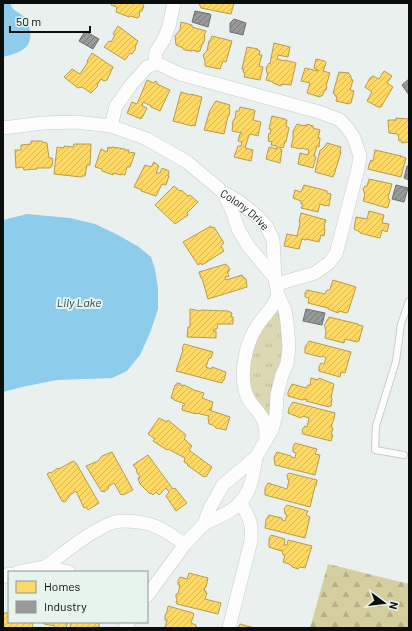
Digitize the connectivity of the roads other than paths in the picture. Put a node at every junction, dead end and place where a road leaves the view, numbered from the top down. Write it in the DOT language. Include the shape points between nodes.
graph roads {
  1 [pos="174,3"];
  2 [pos="157,63"];
  3 [pos="111,126"];
  4 [pos="3,128"];
  5 [pos="223,192"];
  6 [pos="276,286"];
  7 [pos="409,301"];
  8 [pos="266,441"];
  9 [pos="404,455"];
  10 [pos="256,457"];
  11 [pos="240,502"];
  12 [pos="204,524"];
  13 [pos="185,544"];
  14 [pos="46,567"];
  15 [pos="24,571"];
  16 [pos="64,571"];
  17 [pos="148,595"];
  18 [pos="229,628"];
  1 -- 2 [label="street" via="169,26 156,52"];
  2 -- 3 [label="street" via="147,67 127,90 116,106"];
  2 -- 6 [label="street" via="180,74 319,112 340,120 356,136 360,156 358,169 336,254 315,273"];
  3 -- 4 [label="street, Colony Drive" via="76,122"];
  3 -- 5 [label="street, Colony Drive" via="147,139 187,162"];
  5 -- 6 [label="street" via="239,231"];
  5 -- 6 [label="street, Colony Drive" via="258,217 267,227 273,240"];
  6 -- 8 [label="street, Colony Drive" via="285,310 290,347 277,395 276,415"];
  6 -- 8 [label="street" via="272,307 250,339 243,371 247,395 263,419"];
  7 -- 9 [label="lane" via="396,361 376,426 375,450"];
  8 -- 10 [label="street, Colony Drive"];
  10 -- 11 [label="street, Colony Drive" via="248,491"];
  10 -- 12 [label="street, Colony Drive" via="223,485"];
  11 -- 12 [label="street, Colony Drive" via="226,514"];
  11 -- 18 [label="street" via="252,526 251,540"];
  12 -- 13 [label="street, Colony Drive"];
  13 -- 14 [label="street" via="156,526 136,521 113,523 96,531"];
  13 -- 17 [label="street, Colony Drive"];
  14 -- 15 [label="street"];
  14 -- 16 [label="street"];
}
